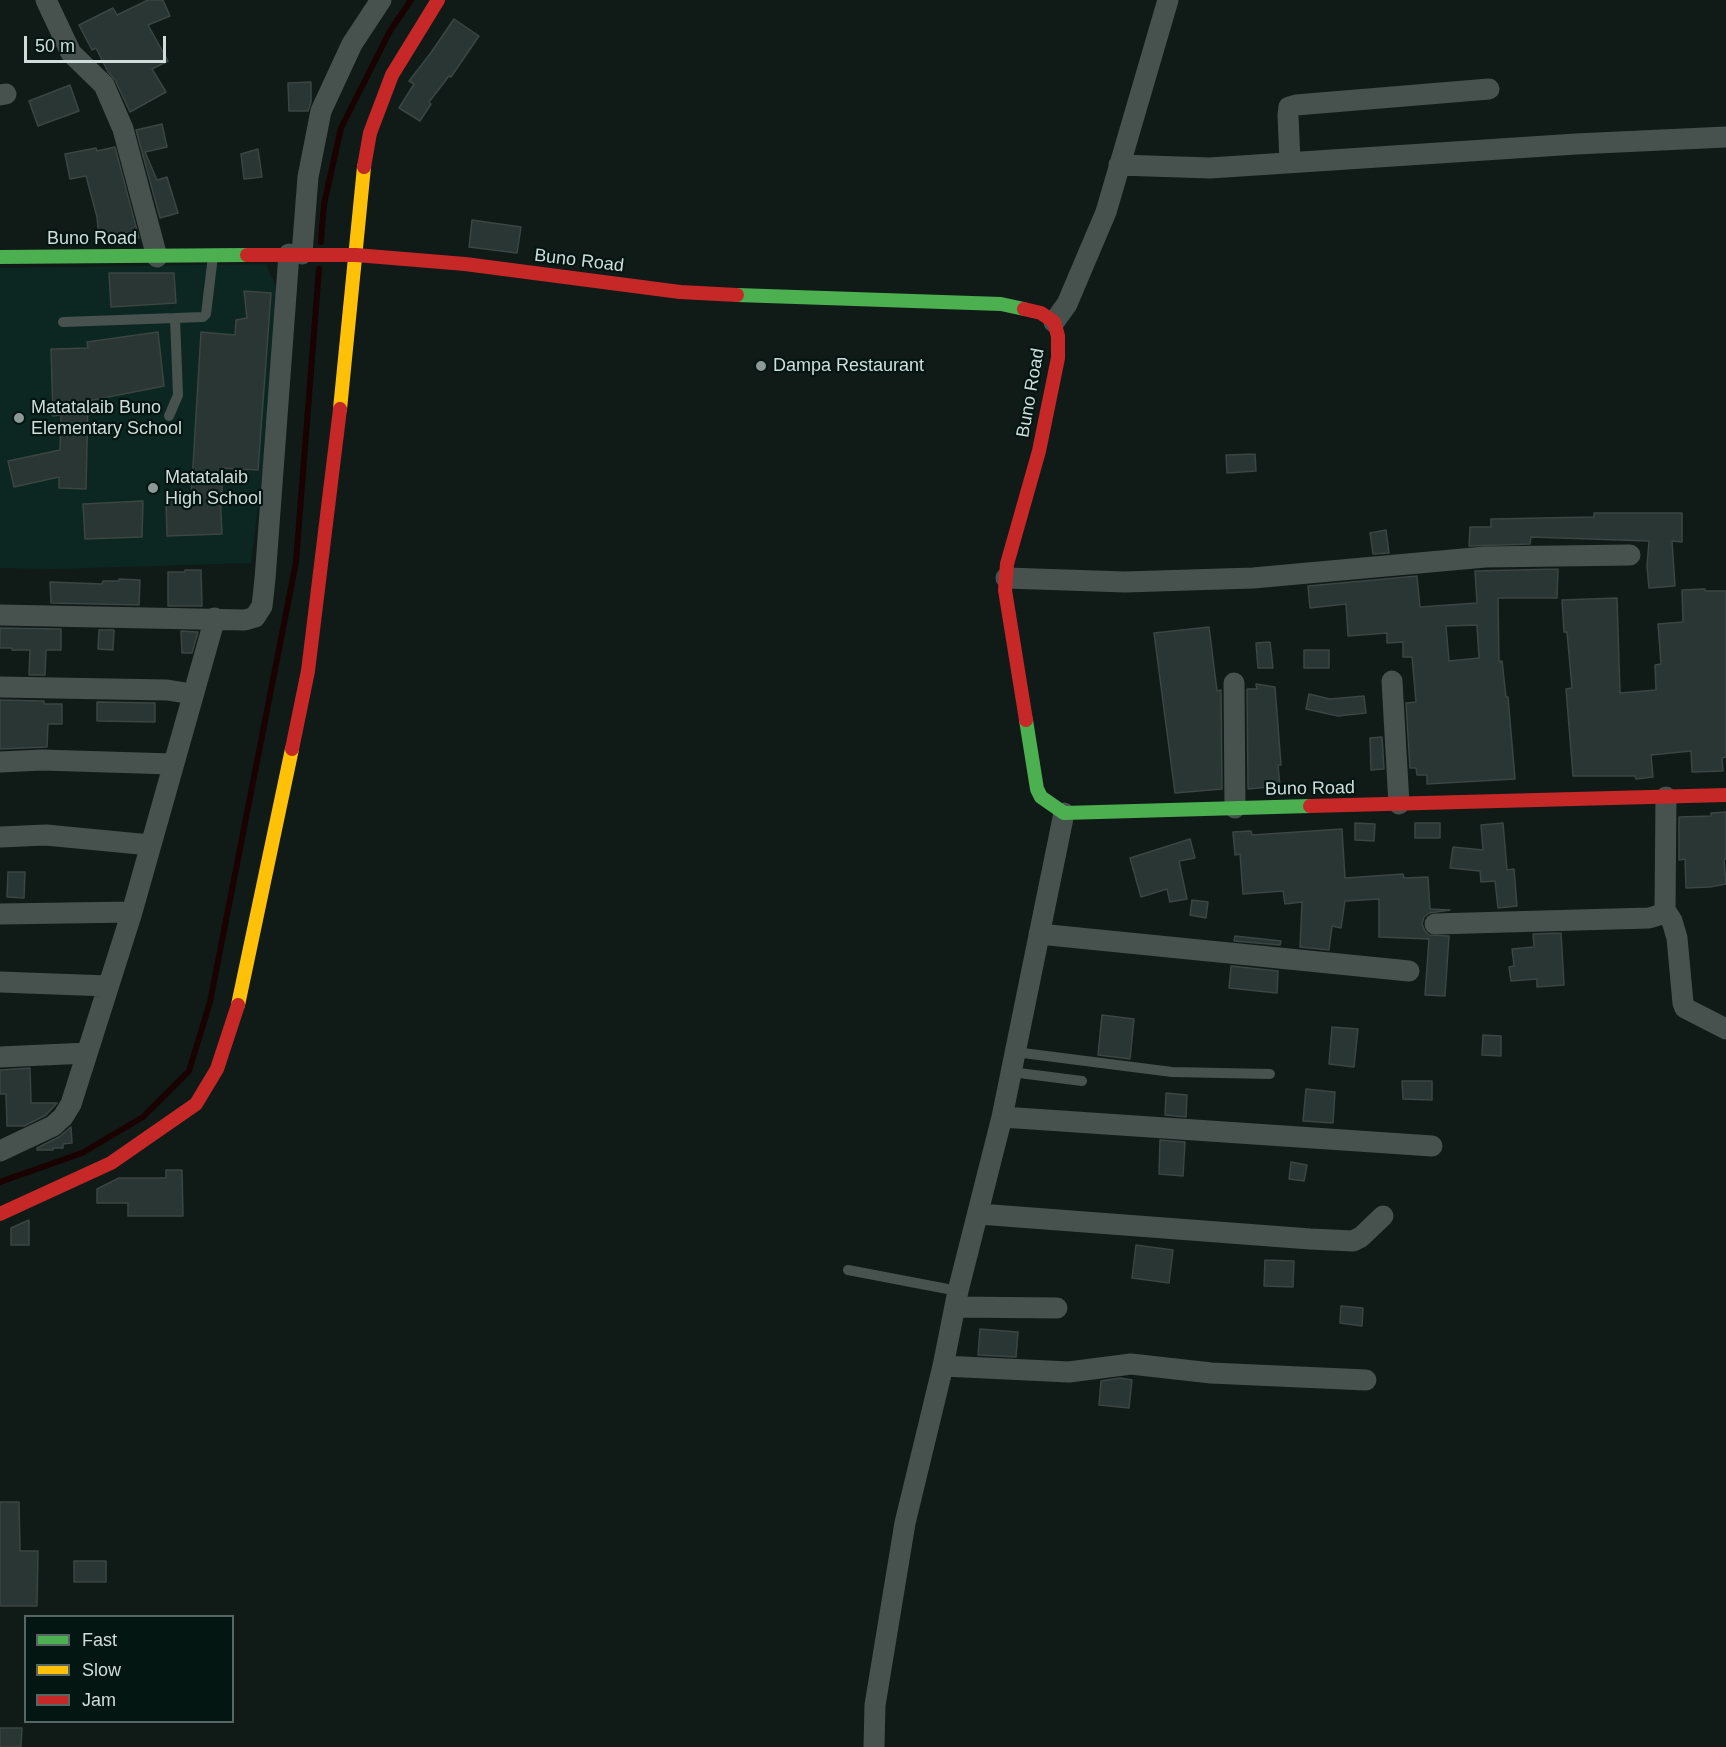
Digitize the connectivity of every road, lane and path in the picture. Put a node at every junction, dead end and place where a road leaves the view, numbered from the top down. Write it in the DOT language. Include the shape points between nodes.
graph roads {
  1 [pos="46,0"];
  2 [pos="381,0"];
  3 [pos="438,0"];
  4 [pos="1168,0"];
  5 [pos="1489,89"];
  6 [pos="1726,137"];
  7 [pos="1290,162"];
  8 [pos="1119,165"];
  9 [pos="296,254"];
  10 [pos="213,255"];
  11 [pos="356,255"];
  12 [pos="0,257"];
  13 [pos="157,257"];
  14 [pos="175,318"];
  15 [pos="63,322"];
  16 [pos="1054,322"];
  17 [pos="169,416"];
  18 [pos="1630,555"];
  19 [pos="1006,578"];
  20 [pos="0,615"];
  21 [pos="215,618"];
  22 [pos="1392,681"];
  23 [pos="1234,683"];
  24 [pos="0,687"];
  25 [pos="192,694"];
  26 [pos="0,762"];
  27 [pos="172,764"];
  28 [pos="1726,795"];
  29 [pos="1666,797"];
  30 [pos="1399,804"];
  31 [pos="1234,808"];
  32 [pos="1064,813"];
  33 [pos="0,837"];
  34 [pos="150,845"];
  35 [pos="1665,910"];
  36 [pos="132,912"];
  37 [pos="0,914"];
  38 [pos="1434,924"];
  39 [pos="1039,934"];
  40 [pos="1408,971"];
  41 [pos="0,982"];
  42 [pos="108,986"];
  43 [pos="1726,1029"];
  44 [pos="87,1053"];
  45 [pos="0,1057"];
  46 [pos="1013,1062"];
  47 [pos="1270,1074"];
  48 [pos="1082,1081"];
  49 [pos="1002,1117"];
  50 [pos="1432,1146"];
  51 [pos="0,1151"];
  52 [pos="0,1214"];
  53 [pos="979,1214"];
  54 [pos="1383,1216"];
  55 [pos="848,1270"];
  56 [pos="956,1299"];
  57 [pos="1057,1308"];
  58 [pos="943,1366"];
  59 [pos="1366,1380"];
  60 [pos="874,1747"];
  1 -- 13 [label="street" via="71,53 105,85 123,129"];
  2 -- 9 [label="street" via="352,44 321,111"];
  3 -- 11 [label="street" via="392,75 370,133"];
  4 -- 8 [label="street"];
  5 -- 7 [label="street" via="1290,107"];
  6 -- 7 [label="street"];
  7 -- 8 [label="street" via="1210,168"];
  8 -- 16 [label="street" via="1106,212 1077,284"];
  9 -- 10 [label="street, Buno Road"];
  9 -- 11 [label="street, Buno Road"];
  9 -- 21 [label="street" via="262,606 255,617 245,620"];
  10 -- 13 [label="street, Buno Road"];
  10 -- 14 [label="lane" via="206,315"];
  11 -- 16 [label="street, Buno Road" via="465,264 680,292 1001,304 1041,313"];
  11 -- 52 [label="street" via="308,671 243,989 217,1070 196,1104 111,1163"];
  12 -- 13 [label="street, Buno Road"];
  14 -- 15 [label="lane"];
  14 -- 17 [label="lane" via="178,395"];
  16 -- 19 [label="street, Buno Road" via="1058,358"];
  18 -- 19 [label="street" via="1485,557 1253,578 1125,582"];
  19 -- 32 [label="street, Buno Road" via="1037,789"];
  20 -- 21 [label="street"];
  21 -- 25 [label="street"];
  22 -- 30 [label="street"];
  23 -- 31 [label="street"];
  24 -- 25 [label="street" via="167,690"];
  25 -- 27 [label="street"];
  26 -- 27 [label="street"];
  27 -- 34 [label="street"];
  28 -- 29 [label="street, Buno Road"];
  29 -- 30 [label="street, Buno Road"];
  29 -- 35 [label="street"];
  30 -- 31 [label="street, Buno Road"];
  31 -- 32 [label="street, Buno Road"];
  32 -- 39 [label="street"];
  33 -- 34 [label="street" via="46,835"];
  34 -- 36 [label="street"];
  35 -- 38 [label="street" via="1649,918"];
  35 -- 43 [label="street" via="1677,938 1685,1008"];
  36 -- 37 [label="street"];
  36 -- 42 [label="street"];
  39 -- 40 [label="street"];
  39 -- 46 [label="street"];
  41 -- 42 [label="street"];
  42 -- 44 [label="street"];
  44 -- 45 [label="street"];
  44 -- 51 [label="street" via="63,1117 53,1126"];
  46 -- 47 [label="lane"];
  46 -- 48 [label="lane"];
  46 -- 49 [label="street"];
  49 -- 50 [label="street"];
  49 -- 53 [label="street"];
  53 -- 54 [label="street" via="1353,1241"];
  53 -- 56 [label="street"];
  55 -- 56 [label="lane"];
  56 -- 57 [label="street"];
  56 -- 58 [label="street"];
  58 -- 59 [label="street" via="1069,1372 1131,1364 1211,1373"];
  58 -- 60 [label="street" via="905,1523 875,1705"];
}
